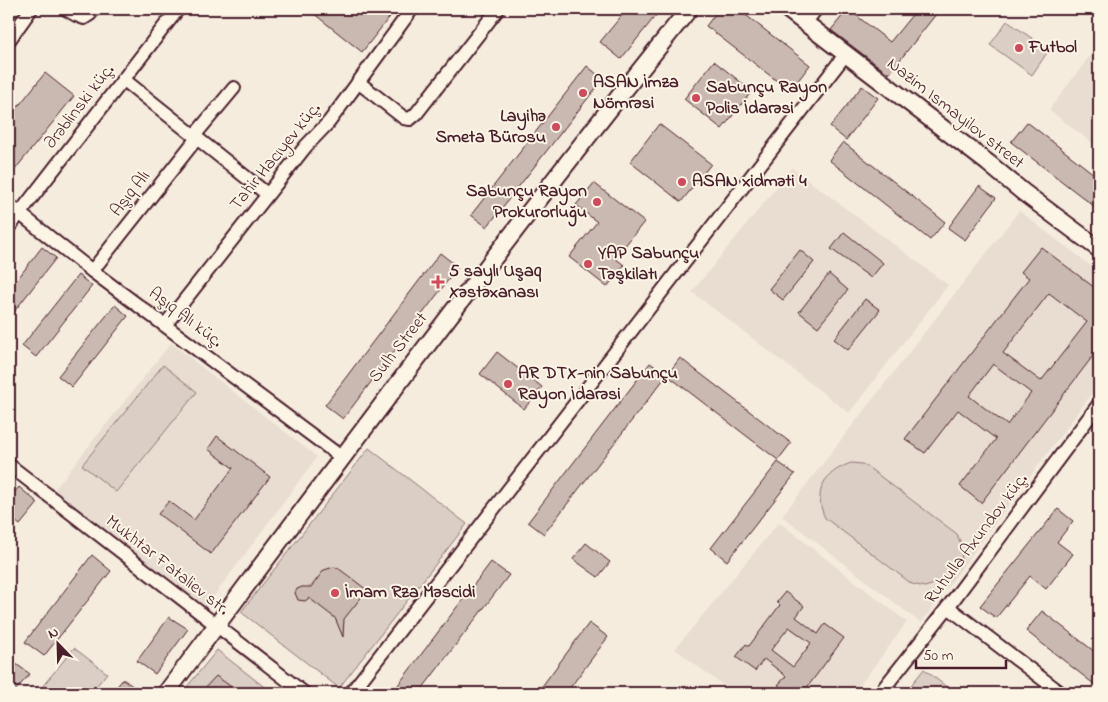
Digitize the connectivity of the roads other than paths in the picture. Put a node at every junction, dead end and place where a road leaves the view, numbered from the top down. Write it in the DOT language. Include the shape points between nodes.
graph roads {
  1 [pos="31,9"];
  2 [pos="66,9"];
  3 [pos="94,9"];
  4 [pos="178,9"];
  5 [pos="412,9"];
  6 [pos="498,9"];
  7 [pos="689,9"];
  8 [pos="787,9"];
  9 [pos="816,9"];
  10 [pos="805,23"];
  11 [pos="9,40"];
  12 [pos="845,55"];
  13 [pos="123,79"];
  14 [pos="358,82"];
  15 [pos="234,88"];
  16 [pos="195,137"];
  17 [pos="267,194"];
  18 [pos="9,205"];
  19 [pos="19,213"];
  20 [pos="9,227"];
  21 [pos="1099,249"];
  22 [pos="92,271"];
  23 [pos="165,325"];
  24 [pos="1099,404"];
  25 [pos="341,457"];
  26 [pos="9,465"];
  27 [pos="948,607"];
  28 [pos="216,626"];
  29 [pos="166,693"];
  30 [pos="304,693"];
  31 [pos="351,693"];
  32 [pos="880,693"];
  33 [pos="1061,693"];
  1 -- 11 [label="street"];
  2 -- 3 [label="street" via="84,18"];
  4 -- 13 [label="street, Ərəblinski küç."];
  5 -- 14 [label="street, Tahir Hacıyev küç."];
  6 -- 14 [label="street" via="410,119 404,118"];
  7 -- 25 [label="street, Sulh Street"];
  8 -- 10 [label="street, Nazim Ismayilov street"];
  9 -- 10 [label="street"];
  10 -- 12 [label="street, Nazim Ismayilov street"];
  12 -- 21 [label="street, Nazim Ismayilov street"];
  12 -- 31 [label="street"];
  13 -- 16 [label="street"];
  13 -- 19 [label="street, Ərəblinski küç."];
  14 -- 17 [label="street, Tahir Hacıyev küç." via="329,122"];
  15 -- 16 [label="street, Aşıq Alı"];
  16 -- 17 [label="street"];
  16 -- 22 [label="street, Aşıq Alı"];
  17 -- 23 [label="street, Tahir Hacıyev küç."];
  18 -- 19 [label="street, Aşıq Alı küç."];
  19 -- 20 [label="street, Ərəblinski küç."];
  19 -- 22 [label="street, Aşıq Alı küç."];
  22 -- 23 [label="street, Aşıq Alı küç."];
  23 -- 25 [label="street, Aşıq Alı küç."];
  24 -- 27 [label="street, Ruhulla Axundov küç."];
  25 -- 28 [label="street, Sulh Street"];
  26 -- 28 [label="street, Mukhtar Fataliev str."];
  27 -- 32 [label="street, Ruhulla Axundov küç."];
  27 -- 33 [label="street"];
  28 -- 29 [label="street, Sulh Street"];
  28 -- 30 [label="street, Mukhtar Fataliev str."];
}
